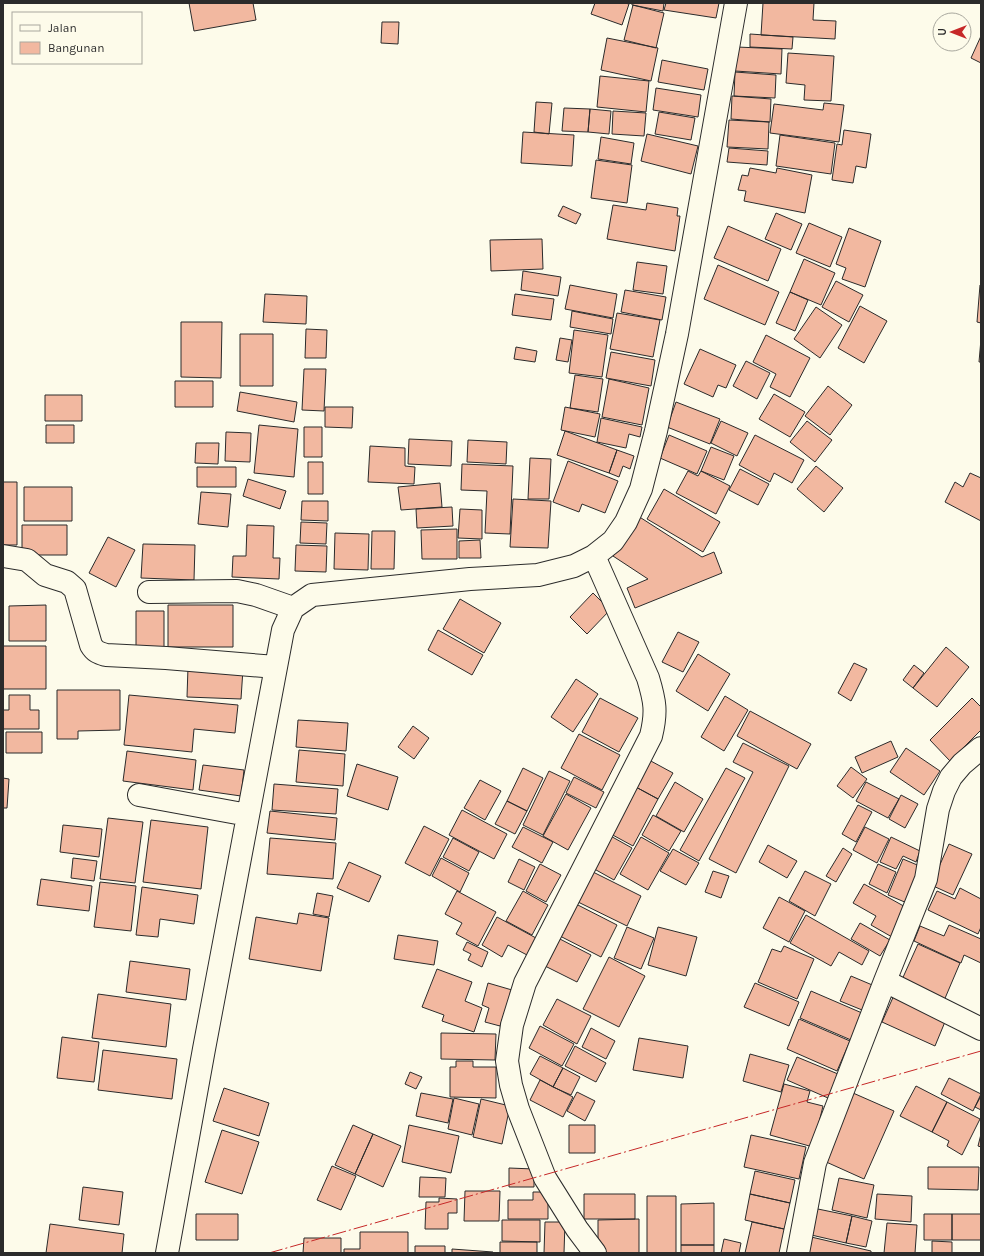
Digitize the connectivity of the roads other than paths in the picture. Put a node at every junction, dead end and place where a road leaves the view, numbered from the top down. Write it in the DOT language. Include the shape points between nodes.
graph roads {
  1 [pos="736,3"];
  2 [pos="3,556"];
  3 [pos="594,556"];
  4 [pos="149,592"];
  5 [pos="293,608"];
  6 [pos="276,667"];
  7 [pos="981,748"];
  8 [pos="139,795"];
  9 [pos="248,815"];
  10 [pos="885,981"];
  11 [pos="981,1029"];
  12 [pos="167,1253"];
  13 [pos="595,1253"];
  14 [pos="798,1253"];
  1 -- 3 [label="street" via="677,334 656,431 641,489 626,522 613,541"];
  2 -- 6 [label="street" via="27,560 45,576 68,582 73,586 91,645 99,653"];
  3 -- 5 [label="street" via="574,566 538,576 470,579 312,595"];
  3 -- 13 [label="street" via="648,678 654,697 655,718 651,736 525,983 512,1025 507,1061 518,1109 545,1178"];
  4 -- 5 [label="street" via="237,591"];
  5 -- 6 [label="street" via="283,630"];
  6 -- 9 [label="street"];
  7 -- 10 [label="street" via="962,764 944,791 938,809 926,879"];
  8 -- 9 [label="street"];
  9 -- 12 [label="street"];
  10 -- 11 [label="street"];
  10 -- 14 [label="street" via="815,1164"];
}
